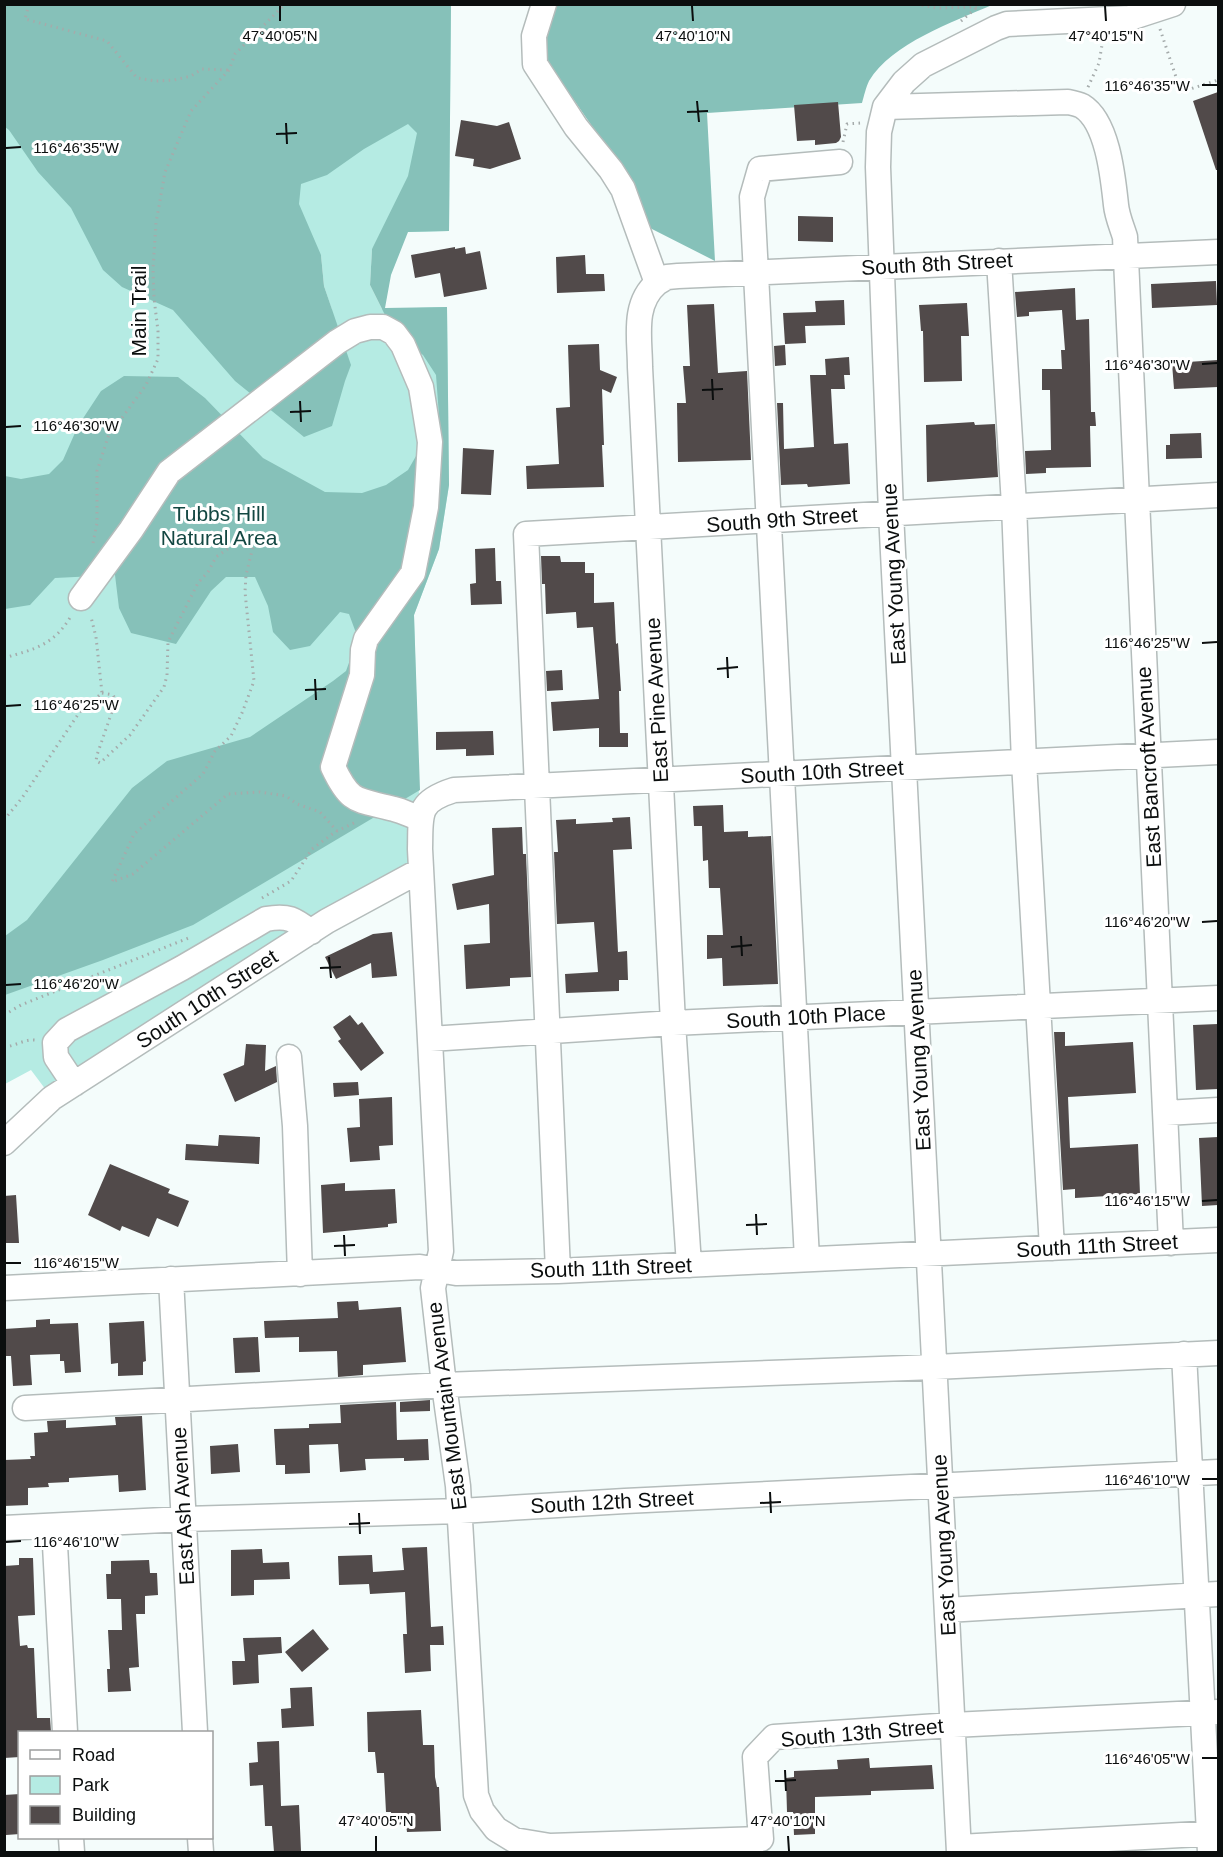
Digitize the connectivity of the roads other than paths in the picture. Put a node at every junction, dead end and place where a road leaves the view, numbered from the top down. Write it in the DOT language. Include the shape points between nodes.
graph roads {
  1 [pos="544,4"];
  2 [pos="1164,8"];
  3 [pos="885,107"];
  4 [pos="840,162"];
  5 [pos="1218,252"];
  6 [pos="1125,256"];
  7 [pos="999,261"];
  8 [pos="880,267"];
  9 [pos="756,273"];
  10 [pos="657,283"];
  11 [pos="1218,495"];
  12 [pos="1135,500"];
  13 [pos="1014,505"];
  14 [pos="891,513"];
  15 [pos="770,521"];
  16 [pos="648,528"];
  17 [pos="81,598"];
  18 [pos="1218,752"];
  19 [pos="1148,756"];
  20 [pos="1024,762"];
  21 [pos="905,768"];
  22 [pos="783,774"];
  23 [pos="661,779"];
  24 [pos="537,786"];
  25 [pos="425,810"];
  26 [pos="421,870"];
  27 [pos="311,932"];
  28 [pos="1218,998"];
  29 [pos="1161,1000"];
  30 [pos="1038,1006"];
  31 [pos="917,1012"];
  32 [pos="795,1018"];
  33 [pos="673,1023"];
  34 [pos="548,1030"];
  35 [pos="430,1039"];
  36 [pos="289,1056"];
  37 [pos="74,1084"];
  38 [pos="1218,1110"];
  39 [pos="1166,1113"];
  40 [pos="4,1143"];
  41 [pos="1218,1240"];
  42 [pos="1171,1243"];
  43 [pos="1052,1248"];
  44 [pos="929,1254"];
  45 [pos="807,1259"];
  46 [pos="689,1265"];
  47 [pos="437,1270"];
  48 [pos="558,1271"];
  49 [pos="300,1274"];
  50 [pos="171,1280"];
  51 [pos="4,1288"];
  52 [pos="1218,1353"];
  53 [pos="1184,1354"];
  54 [pos="935,1367"];
  55 [pos="444,1385"];
  56 [pos="178,1400"];
  57 [pos="25,1408"];
  58 [pos="1218,1472"];
  59 [pos="1190,1473"];
  60 [pos="941,1487"];
  61 [pos="460,1511"];
  62 [pos="184,1519"];
  63 [pos="54,1526"];
  64 [pos="4,1528"];
  65 [pos="1207,1595"];
  66 [pos="947,1610"];
  67 [pos="1210,1712"];
  68 [pos="953,1725"];
  69 [pos="66,1731"];
  70 [pos="195,1731"];
  71 [pos="496,1829"];
  72 [pos="1212,1840"];
  73 [pos="959,1850"];
  1 -- 10 [label="street" via="534,36 535,64 623,189"];
  2 -- 3 [label="street" via="1130,18 1007,24 923,65"];
  3 -- 6 [label="street, East Bancroft Avenue" via="1068,102 1080,105 1096,124 1109,155"];
  3 -- 8 [label="street, East Young Avenue" via="879,132"];
  4 -- 9 [label="street" via="760,169 752,197"];
  5 -- 6 [label="street, South 8th Street"];
  6 -- 7 [label="street, South 8th Street"];
  6 -- 12 [label="street, East Bancroft Avenue"];
  7 -- 8 [label="street, South 8th Street"];
  7 -- 13 [label="street"];
  8 -- 9 [label="street, South 8th Street"];
  8 -- 14 [label="street, East Young Avenue"];
  9 -- 10 [label="street, South 8th Street" via="667,277"];
  9 -- 15 [label="street"];
  10 -- 16 [label="street, East Pine Avenue" via="645,296 639,314"];
  11 -- 12 [label="street, South 9th Street"];
  12 -- 13 [label="street, South 9th Street"];
  12 -- 19 [label="street, East Bancroft Avenue"];
  13 -- 14 [label="street, South 9th Street"];
  13 -- 20 [label="street"];
  14 -- 15 [label="street, South 9th Street"];
  14 -- 21 [label="street, East Young Avenue"];
  15 -- 16 [label="street, South 9th Street"];
  15 -- 22 [label="street"];
  16 -- 23 [label="street, East Pine Avenue"];
  16 -- 24 [label="street, South 9th Street" via="526,534"];
  17 -- 25 [label="street" via="169,472 355,331 383,327 394,333 421,387 428,425 426,507 413,573 366,639 362,675 333,767 354,800"];
  18 -- 19 [label="street, South 10th Street"];
  19 -- 20 [label="street, South 10th Street"];
  19 -- 29 [label="street, East Bancroft Avenue"];
  20 -- 21 [label="street, South 10th Street"];
  20 -- 30 [label="street"];
  21 -- 22 [label="street, South 10th Street"];
  21 -- 31 [label="street, East Young Avenue"];
  22 -- 23 [label="street, South 10th Street"];
  22 -- 32 [label="street"];
  23 -- 24 [label="street, South 10th Street"];
  23 -- 33 [label="street, East Pine Avenue"];
  24 -- 25 [label="street, South 10th Street" via="454,790 438,795"];
  24 -- 34 [label="street"];
  25 -- 26 [label="street, East Mountain Avenue"];
  26 -- 27 [label="street, South 10th Street"];
  26 -- 35 [label="street, East Mountain Avenue"];
  27 -- 37 [label="street, South 10th Street"];
  27 -- 37 [label="street" via="295,920 280,916 266,919 67,1030 55,1043 56,1057"];
  28 -- 29 [label="street, South 10th Place"];
  29 -- 30 [label="street, South 10th Place"];
  29 -- 39 [label="street, East Bancroft Avenue"];
  30 -- 31 [label="street, South 10th Place"];
  30 -- 43 [label="street"];
  31 -- 32 [label="street, South 10th Place"];
  31 -- 44 [label="street, East Young Avenue"];
  32 -- 33 [label="street, South 10th Place"];
  32 -- 45 [label="street"];
  33 -- 34 [label="street, South 10th Place"];
  33 -- 46 [label="street, East Pine Avenue"];
  34 -- 35 [label="street, South 10th Place"];
  34 -- 48 [label="street"];
  35 -- 47 [label="street, East Mountain Avenue" via="441,1251"];
  36 -- 49 [label="street"];
  37 -- 40 [label="street, South 10th Street" via="52,1098"];
  38 -- 39 [label="street"];
  39 -- 42 [label="street, East Bancroft Avenue"];
  41 -- 42 [label="street, South 11th Street"];
  42 -- 43 [label="street, South 11th Street"];
  43 -- 44 [label="street, South 11th Street"];
  44 -- 45 [label="street, South 11th Street"];
  44 -- 54 [label="street, East Young Avenue"];
  45 -- 46 [label="street, South 11th Street"];
  46 -- 48 [label="street, South 11th Street"];
  47 -- 48 [label="street, South 11th Street"];
  47 -- 49 [label="street, South 11th Street" via="420,1267"];
  47 -- 55 [label="street, East Mountain Avenue" via="433,1288"];
  49 -- 50 [label="street, South 11th Street"];
  50 -- 51 [label="street, South 11th Street"];
  50 -- 56 [label="street, East Ash Avenue"];
  52 -- 53 [label="street"];
  53 -- 54 [label="street"];
  53 -- 59 [label="street"];
  54 -- 55 [label="street"];
  54 -- 60 [label="street, East Young Avenue"];
  55 -- 56 [label="street"];
  55 -- 61 [label="street, East Mountain Avenue"];
  56 -- 57 [label="street"];
  56 -- 62 [label="street, East Ash Avenue"];
  58 -- 59 [label="street, South 12th Street"];
  59 -- 60 [label="street, South 12th Street"];
  59 -- 65 [label="street"];
  60 -- 61 [label="street, South 12th Street"];
  60 -- 66 [label="street, East Young Avenue"];
  61 -- 62 [label="street, South 12th Street"];
  61 -- 71 [label="street, East Mountain Avenue" via="476,1796"];
  62 -- 63 [label="street, South 12th Street"];
  62 -- 70 [label="street, East Ash Avenue"];
  63 -- 64 [label="street, South 12th Street"];
  63 -- 69 [label="street"];
  65 -- 66 [label="street"];
  65 -- 67 [label="street"];
  66 -- 68 [label="street, East Young Avenue"];
  67 -- 68 [label="street, South 13th Street"];
  67 -- 72 [label="street"];
  68 -- 71 [label="street, South 13th Street" via="774,1737 755,1757 761,1839 550,1846 514,1840"];
  68 -- 73 [label="street, East Young Avenue"];
  72 -- 73 [label="street"];
}
